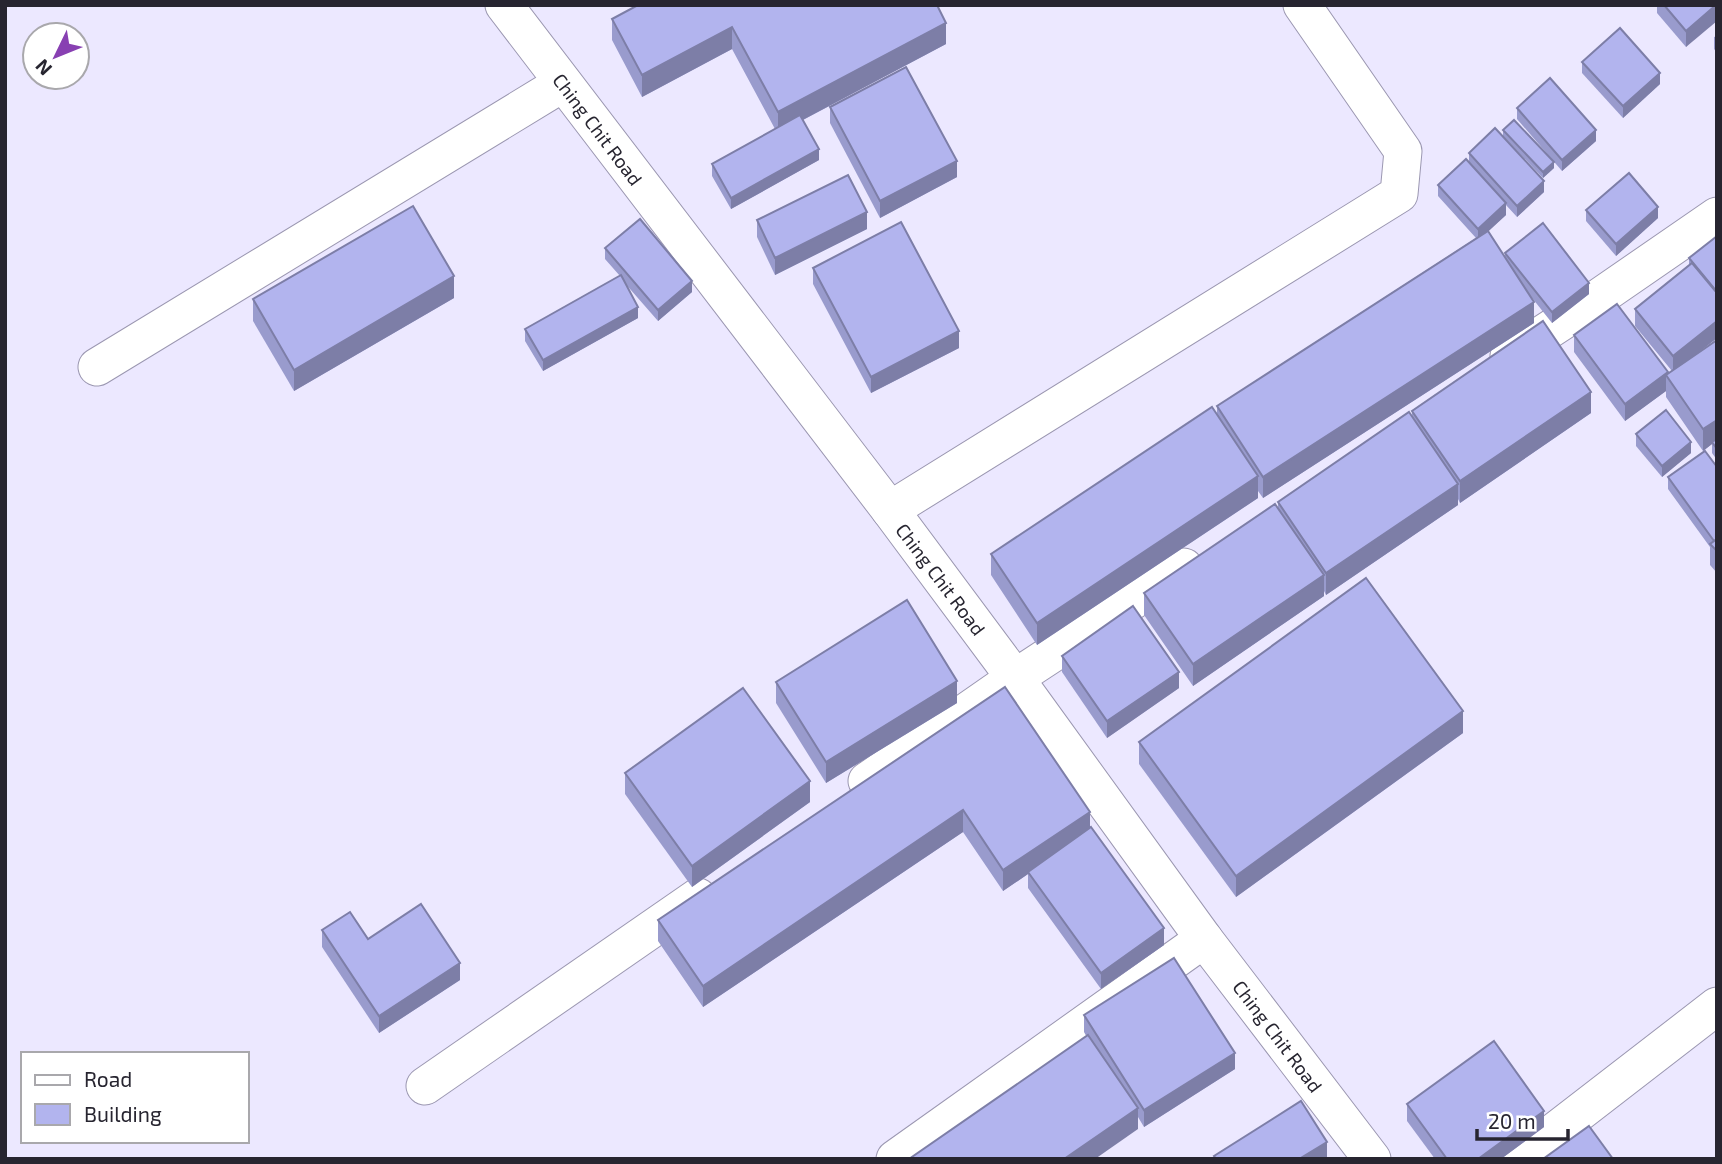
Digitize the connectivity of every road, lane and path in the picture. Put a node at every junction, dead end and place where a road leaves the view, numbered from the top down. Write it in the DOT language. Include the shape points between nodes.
graph roads {
  1 [pos="504,5"];
  2 [pos="1302,5"];
  3 [pos="563,83"];
  4 [pos="1717,216"];
  5 [pos="97,367"];
  6 [pos="1483,372"];
  7 [pos="890,510"];
  8 [pos="1214,548"];
  9 [pos="1015,678"];
  10 [pos="840,800"];
  11 [pos="725,878"];
  12 [pos="1204,939"];
  13 [pos="1717,1006"];
  14 [pos="425,1086"];
  15 [pos="895,1159"];
  16 [pos="1372,1159"];
  17 [pos="1519,1159"];
  1 -- 3 [label="street, Ching Chit Road"];
  2 -- 7 [label="street" via="1403,151 1399,194"];
  3 -- 5 [label="street"];
  3 -- 7 [label="street, Ching Chit Road"];
  4 -- 6 [label="street"];
  7 -- 9 [label="street, Ching Chit Road"];
  8 -- 9 [label="street"];
  9 -- 10 [label="street"];
  9 -- 12 [label="street, Ching Chit Road"];
  11 -- 14 [label="street"];
  12 -- 15 [label="street"];
  12 -- 16 [label="street, Ching Chit Road"];
  13 -- 17 [label="street"];
}
